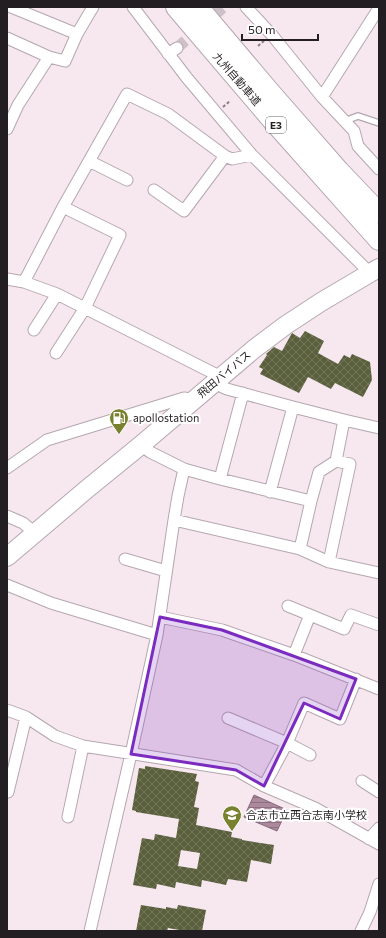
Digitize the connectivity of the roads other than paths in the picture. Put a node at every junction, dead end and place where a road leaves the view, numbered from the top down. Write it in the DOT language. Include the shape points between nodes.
graph roads {
  1 [pos="11,7"];
  2 [pos="93,7"];
  3 [pos="133,7"];
  4 [pos="176,7"];
  5 [pos="198,7"];
  6 [pos="246,7"];
  7 [pos="379,8"];
  8 [pos="77,34"];
  9 [pos="7,38"];
  10 [pos="49,57"];
  11 [pos="322,97"];
  12 [pos="344,121"];
  13 [pos="379,123"];
  14 [pos="7,129"];
  15 [pos="252,155"];
  16 [pos="225,156"];
  17 [pos="89,161"];
  18 [pos="379,169"];
  19 [pos="127,180"];
  20 [pos="154,190"];
  21 [pos="63,207"];
  22 [pos="379,213"];
  23 [pos="379,240"];
  24 [pos="374,271"];
  25 [pos="7,279"];
  26 [pos="24,282"];
  27 [pos="56,294"];
  28 [pos="85,308"];
  29 [pos="34,330"];
  30 [pos="56,354"];
  31 [pos="218,380"];
  32 [pos="243,393"];
  33 [pos="195,400"];
  34 [pos="293,407"];
  35 [pos="344,420"];
  36 [pos="379,428"];
  37 [pos="141,445"];
  38 [pos="336,461"];
  39 [pos="7,468"];
  40 [pos="184,469"];
  41 [pos="220,479"];
  42 [pos="270,492"];
  43 [pos="311,501"];
  44 [pos="7,516"];
  45 [pos="174,520"];
  46 [pos="35,533"];
  47 [pos="300,549"];
  48 [pos="7,557"];
  49 [pos="125,559"];
  50 [pos="329,562"];
  51 [pos="166,570"];
  52 [pos="379,573"];
  53 [pos="7,584"];
  54 [pos="288,606"];
  55 [pos="310,615"];
  56 [pos="160,617"];
  57 [pos="379,625"];
  58 [pos="157,634"];
  59 [pos="294,654"];
  60 [pos="356,679"];
  61 [pos="379,688"];
  62 [pos="7,710"];
  63 [pos="26,717"];
  64 [pos="228,718"];
  65 [pos="287,743"];
  66 [pos="83,746"];
  67 [pos="131,754"];
  68 [pos="310,755"];
  69 [pos="362,781"];
  70 [pos="264,786"];
  71 [pos="8,792"];
  72 [pos="379,792"];
  73 [pos="68,818"];
  74 [pos="379,828"];
  75 [pos="374,841"];
  76 [pos="379,884"];
  77 [pos="90,931"];
  78 [pos="360,931"];
  1 -- 8 [label="street"];
  2 -- 8 [label="street"];
  3 -- 15 [label="street" via="173,51 187,78"];
  4 -- 23 [label="highway, 九州自動車道 / E3"];
  5 -- 22 [label="highway, 九州自動車道 / E3" via="339,171"];
  6 -- 11 [label="street"];
  7 -- 11 [label="street"];
  8 -- 10 [label="street" via="65,61"];
  9 -- 10 [label="street"];
  10 -- 14 [label="street" via="18,105"];
  11 -- 12 [label="street"];
  12 -- 13 [label="lane" via="358,116"];
  12 -- 18 [label="street" via="354,131 358,146"];
  15 -- 16 [label="street" via="232,159"];
  15 -- 24 [label="street"];
  16 -- 17 [label="street" via="168,114 127,94"];
  16 -- 20 [label="street" via="184,211"];
  17 -- 19 [label="street"];
  17 -- 21 [label="street"];
  21 -- 26 [label="street"];
  21 -- 28 [label="street" via="120,235"];
  24 -- 31 [label="highway, 飛田バイパス" via="286,325"];
  25 -- 26 [label="street"];
  26 -- 27 [label="street"];
  27 -- 28 [label="street"];
  27 -- 29 [label="street"];
  28 -- 30 [label="street"];
  28 -- 31 [label="street"];
  31 -- 32 [label="street" via="227,389"];
  31 -- 33 [label="highway, 飛田バイパス"];
  32 -- 34 [label="street"];
  32 -- 41 [label="street"];
  33 -- 37 [label="highway, 飛田バイパス"];
  33 -- 39 [label="street" via="184,398 47,440"];
  34 -- 35 [label="street"];
  34 -- 42 [label="street"];
  35 -- 36 [label="street"];
  35 -- 38 [label="street"];
  37 -- 40 [label="street"];
  37 -- 46 [label="highway, 飛田バイパス"];
  38 -- 43 [label="street" via="319,472"];
  38 -- 50 [label="street" via="350,464"];
  40 -- 41 [label="street"];
  40 -- 45 [label="street"];
  41 -- 42 [label="street"];
  42 -- 43 [label="street"];
  43 -- 47 [label="street"];
  44 -- 46 [label="street" via="23,523"];
  45 -- 47 [label="street"];
  45 -- 51 [label="street"];
  46 -- 48 [label="highway, 飛田バイパス"];
  47 -- 50 [label="street"];
  49 -- 51 [label="street"];
  50 -- 52 [label="street"];
  51 -- 56 [label="street"];
  53 -- 58 [label="street" via="51,603"];
  54 -- 55 [label="street"];
  55 -- 57 [label="street" via="344,629 351,615"];
  55 -- 59 [label="street"];
  56 -- 58 [label="street"];
  56 -- 59 [label="street" via="222,630"];
  58 -- 67 [label="street"];
  59 -- 60 [label="street"];
  60 -- 61 [label="street"];
  60 -- 65 [label="street" via="340,719 304,703"];
  62 -- 63 [label="street"];
  63 -- 66 [label="street" via="55,736"];
  63 -- 71 [label="street"];
  64 -- 65 [label="street"];
  65 -- 68 [label="street"];
  65 -- 70 [label="street"];
  66 -- 67 [label="street"];
  66 -- 73 [label="street"];
  67 -- 70 [label="street" via="236,770"];
  67 -- 77 [label="street"];
  69 -- 72 [label="street"];
  70 -- 75 [label="street" via="315,808"];
  74 -- 75 [label="street"];
  76 -- 78 [label="street" via="370,912"];
}
